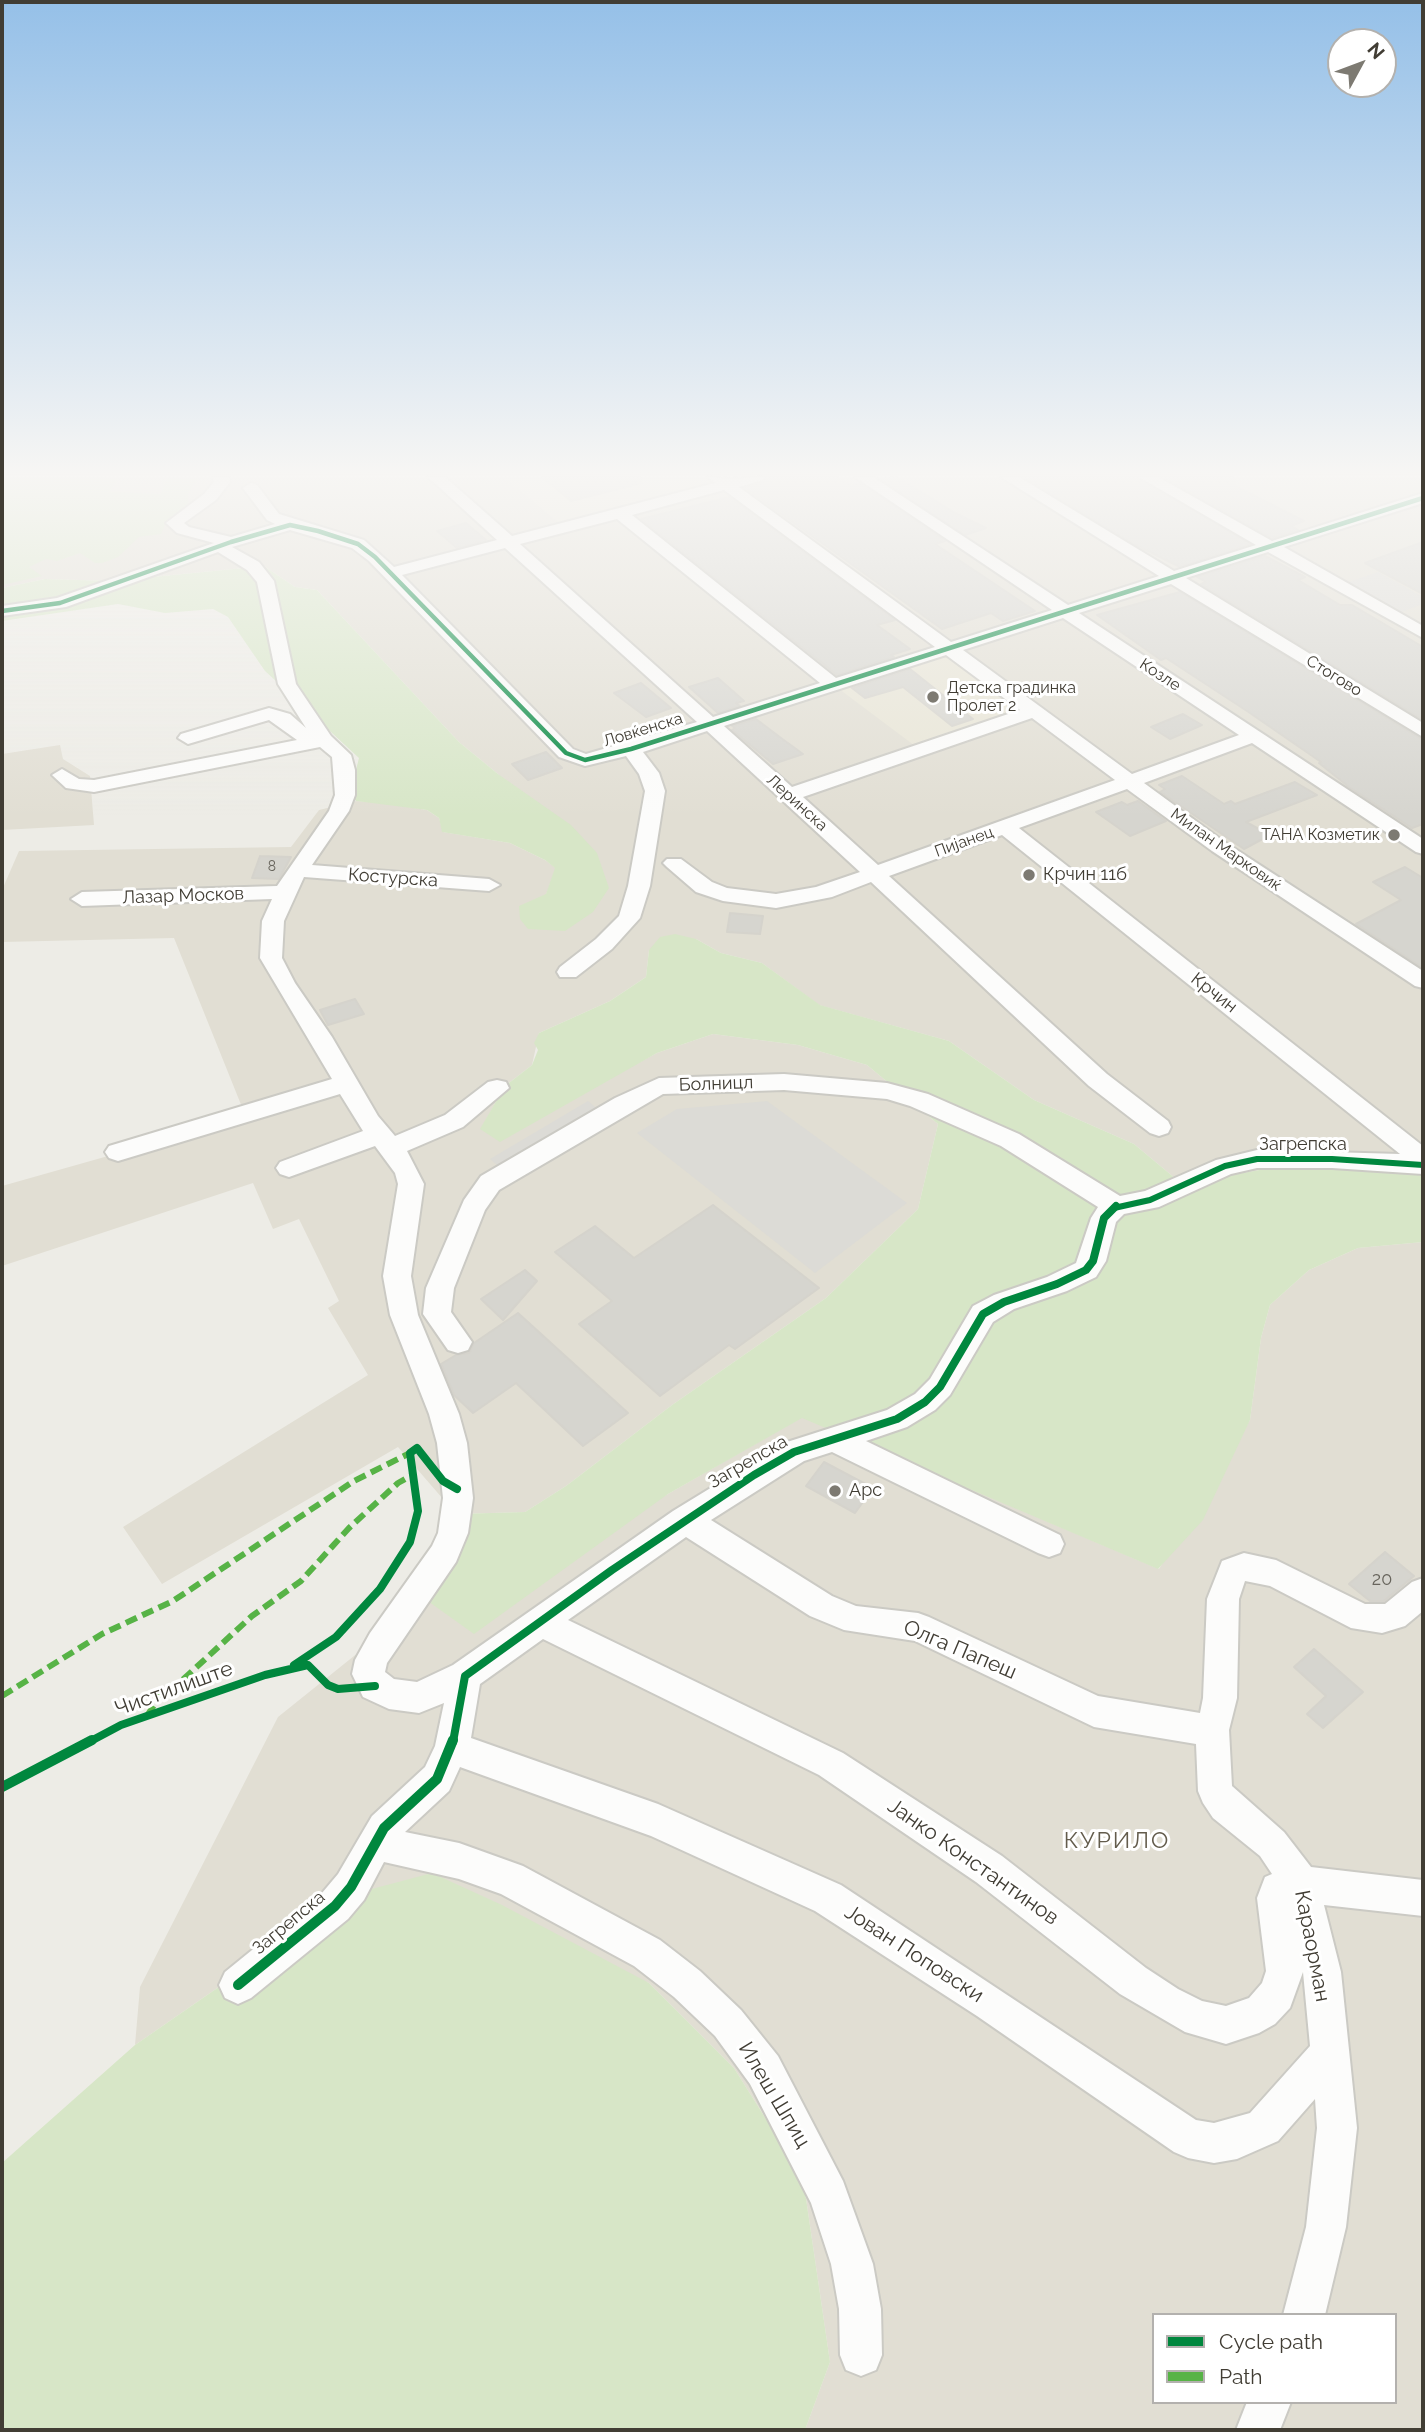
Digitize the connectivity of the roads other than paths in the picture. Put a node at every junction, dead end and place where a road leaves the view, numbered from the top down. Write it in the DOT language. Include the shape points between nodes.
graph roads {
  1 [pos="96,590"];
  2 [pos="267,590"];
  3 [pos="409,590"];
  4 [pos="560,590"];
  5 [pos="716,590"];
  6 [pos="869,590"];
  7 [pos="1034,590"];
  8 [pos="1128,590"];
  9 [pos="1196,590"];
  10 [pos="1347,590"];
  11 [pos="2,611"];
  12 [pos="1065,611"];
  13 [pos="1423,633"];
  14 [pos="948,649"];
  15 [pos="831,683"];
  16 [pos="1035,711"];
  17 [pos="709,724"];
  18 [pos="1423,731"];
  19 [pos="1254,736"];
  20 [pos="188,738"];
  21 [pos="318,742"];
  22 [pos="631,749"];
  23 [pos="62,775"];
  24 [pos="1129,781"];
  25 [pos="789,795"];
  26 [pos="1005,827"];
  27 [pos="1423,848"];
  28 [pos="674,863"];
  29 [pos="298,870"];
  30 [pos="874,874"];
  31 [pos="489,884"];
  32 [pos="284,892"];
  33 [pos="82,899"];
  34 [pos="568,972"];
  35 [pos="1423,981"];
  36 [pos="345,1084"];
  37 [pos="497,1088"];
  38 [pos="1159,1127"];
  39 [pos="385,1141"];
  40 [pos="118,1152"];
  41 [pos="1423,1159"];
  42 [pos="1423,1165"];
  43 [pos="289,1168"];
  44 [pos="1116,1206"];
  45 [pos="458,1342"];
  46 [pos="832,1438"];
  47 [pos="684,1520"];
  48 [pos="1049,1544"];
  49 [pos="1423,1592"];
  50 [pos="541,1622"];
  51 [pos="465,1676"];
  52 [pos="1212,1730"];
  53 [pos="452,1748"];
  54 [pos="375,1843"];
  55 [pos="1301,1884"];
  56 [pos="1423,1898"];
  57 [pos="238,1985"];
  58 [pos="1329,2053"];
  59 [pos="1304,2313"];
  60 [pos="861,2355"];
  61 [pos="1268,2404"];
  62 [pos="1258,2430"];
  1 -- 11 [label="street" via="60,603"];
  2 -- 21 [label="street" via="287,684"];
  3 -- 22 [label="street, Ловќенска" via="566,753 585,760"];
  4 -- 17 [label="street, Леринска"];
  5 -- 15 [label="street"];
  6 -- 14 [label="street, Милан Марковиќ"];
  7 -- 12 [label="street, Козле"];
  8 -- 12 [label="street"];
  9 -- 18 [label="street, Стогово"];
  10 -- 13 [label="street"];
  12 -- 14 [label="street, Ловќенска"];
  12 -- 19 [label="street, Козле"];
  14 -- 15 [label="street, Ловќенска"];
  14 -- 16 [label="street, Милан Марковиќ"];
  15 -- 17 [label="street, Ловќенска"];
  16 -- 24 [label="street, Милан Марковиќ"];
  16 -- 25 [label="street"];
  17 -- 22 [label="street, Ловќенска"];
  17 -- 25 [label="street, Леринска"];
  19 -- 24 [label="street, Пијанец"];
  19 -- 27 [label="street, Козле"];
  20 -- 21 [label="street" via="270,714"];
  21 -- 23 [label="street" via="94,786 74,784"];
  21 -- 29 [label="street" via="341,755 345,795"];
  22 -- 34 [label="street, Ловќенска" via="649,773 655,791 639,886 629,918"];
  24 -- 26 [label="street, Пијанец"];
  24 -- 35 [label="street, Милан Марковиќ" via="1288,894"];
  25 -- 30 [label="street, Леринска"];
  26 -- 30 [label="street, Пијанец"];
  26 -- 41 [label="street, Крчин"];
  28 -- 30 [label="street, Пијанец" via="704,887 776,901 824,892"];
  29 -- 31 [label="street, Костурска"];
  29 -- 32 [label="street"];
  30 -- 38 [label="street, Леринска" via="1098,1080"];
  32 -- 33 [label="street, Лазар Москов"];
  32 -- 36 [label="street" via="274,921 271,958"];
  36 -- 39 [label="street"];
  36 -- 40 [label="street"];
  37 -- 39 [label="street" via="454,1121"];
  39 -- 43 [label="street"];
  39 -- 51 [label="street" via="411,1184 397,1276 404,1315 452,1443 458,1498 445,1552 381,1643 368,1674 375,1686 389,1694 419,1698"];
  42 -- 44 [label="street, Загрепска" via="1332,1158 1256,1159 1225,1166 1150,1200"];
  44 -- 45 [label="street, Болницл" via="989,1129 887,1091 784,1082 659,1086 490,1183 473,1207 440,1288 438,1314"];
  44 -- 46 [label="street, Загрепска" via="1104,1218 1093,1261 1076,1277 983,1314 940,1387 925,1402 897,1419"];
  46 -- 47 [label="street, Загрепска" via="794,1452"];
  46 -- 48 [label="street"];
  47 -- 50 [label="street, Загрепска"];
  47 -- 52 [label="street, Олга Папеш" via="821,1606 855,1620 918,1627 1094,1710"];
  49 -- 52 [label="street, Караорман" via="1394,1616 1362,1618 1276,1574 1244,1567 1233,1571 1223,1599 1220,1698"];
  50 -- 51 [label="street, Загрепска"];
  50 -- 55 [label="street, Јанко Константинов" via="831,1764 989,1869 1133,1981 1198,2019 1226,2025 1246,2020 1277,1996 1285,1971 1275,1898 1278,1890"];
  51 -- 53 [label="street, Загрепска"];
  52 -- 55 [label="street, Караорман" via="1215,1791 1225,1806 1272,1844"];
  53 -- 54 [label="street, Загрепска" via="437,1779 384,1828"];
  53 -- 58 [label="street, Јован Поповски" via="658,1821 828,1898 1188,2138 1214,2143 1264,2127"];
  54 -- 57 [label="street, Загрепска" via="335,1906"];
  54 -- 60 [label="street, Илеш Шпиц" via="458,1861 510,1879 647,1952 728,2023 764,2070 829,2195 852,2264 860,2309"];
  55 -- 56 [label="street"];
  55 -- 58 [label="street, Караорман" via="1322,1972"];
  58 -- 59 [label="street, Караорман" via="1337,2128 1326,2227"];
  61 -- 62 [label="street"];
}
